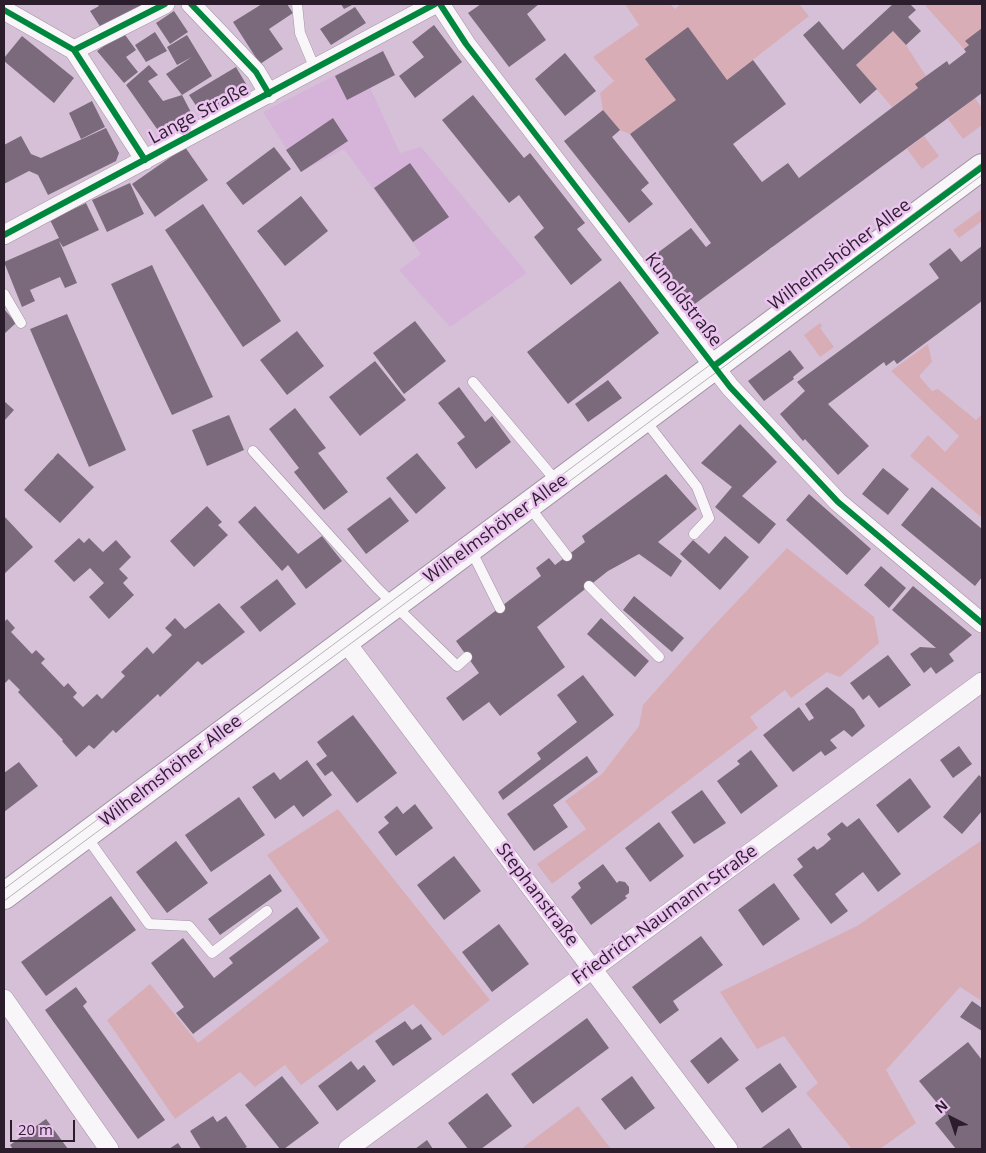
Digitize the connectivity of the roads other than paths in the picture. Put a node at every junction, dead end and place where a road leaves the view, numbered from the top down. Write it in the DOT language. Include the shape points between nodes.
graph roads {
  1 [pos="164,4"];
  2 [pos="191,4"];
  3 [pos="297,4"];
  4 [pos="435,4"];
  5 [pos="440,4"];
  6 [pos="4,10"];
  7 [pos="74,50"];
  8 [pos="315,69"];
  9 [pos="269,94"];
  10 [pos="145,160"];
  11 [pos="982,167"];
  12 [pos="4,235"];
  13 [pos="4,294"];
  14 [pos="21,323"];
  15 [pos="714,366"];
  16 [pos="473,382"];
  17 [pos="644,419"];
  18 [pos="253,451"];
  19 [pos="558,483"];
  20 [pos="528,505"];
  21 [pos="694,534"];
  22 [pos="470,548"];
  23 [pos="567,556"];
  24 [pos="589,586"];
  25 [pos="395,603"];
  26 [pos="500,608"];
  27 [pos="982,623"];
  28 [pos="345,641"];
  29 [pos="467,657"];
  30 [pos="659,657"];
  31 [pos="982,682"];
  32 [pos="85,835"];
  33 [pos="5,893"];
  34 [pos="267,911"];
  35 [pos="593,968"];
  36 [pos="4,999"];
  37 [pos="109,1149"];
  38 [pos="348,1149"];
  39 [pos="728,1149"];
  1 -- 7 [label="street"];
  2 -- 9 [label="street" via="256,72"];
  3 -- 8 [label="lane" via="300,33"];
  4 -- 8 [label="street, Lange Straße"];
  5 -- 15 [label="street, Kunoldstraße" via="466,44"];
  6 -- 7 [label="street"];
  7 -- 10 [label="street"];
  8 -- 9 [label="street, Lange Straße"];
  9 -- 10 [label="street, Lange Straße"];
  10 -- 12 [label="street, Lange Straße"];
  11 -- 15 [label="main road, Wilhelmshöher Allee"];
  13 -- 14 [label="lane"];
  15 -- 17 [label="main road, Wilhelmshöher Allee"];
  15 -- 27 [label="street, Kunoldstraße" via="838,502"];
  16 -- 19 [label="lane"];
  17 -- 19 [label="main road, Wilhelmshöher Allee"];
  17 -- 21 [label="lane" via="697,487 709,518"];
  18 -- 25 [label="lane" via="377,588"];
  19 -- 20 [label="main road, Wilhelmshöher Allee"];
  20 -- 22 [label="main road, Wilhelmshöher Allee"];
  20 -- 23 [label="lane"];
  22 -- 25 [label="main road, Wilhelmshöher Allee"];
  22 -- 26 [label="lane"];
  24 -- 30 [label="lane"];
  25 -- 28 [label="main road, Wilhelmshöher Allee"];
  25 -- 29 [label="lane" via="457,666"];
  28 -- 32 [label="main road, Wilhelmshöher Allee"];
  28 -- 35 [label="street, Stephanstraße"];
  31 -- 35 [label="street, Friedrich-Naumann-Straße"];
  32 -- 33 [label="main road, Wilhelmshöher Allee"];
  32 -- 34 [label="lane" via="149,924 189,926 212,953"];
  35 -- 38 [label="street, Friedrich-Naumann-Straße"];
  35 -- 39 [label="street, Stephanstraße"];
  36 -- 37 [label="street"];
}
